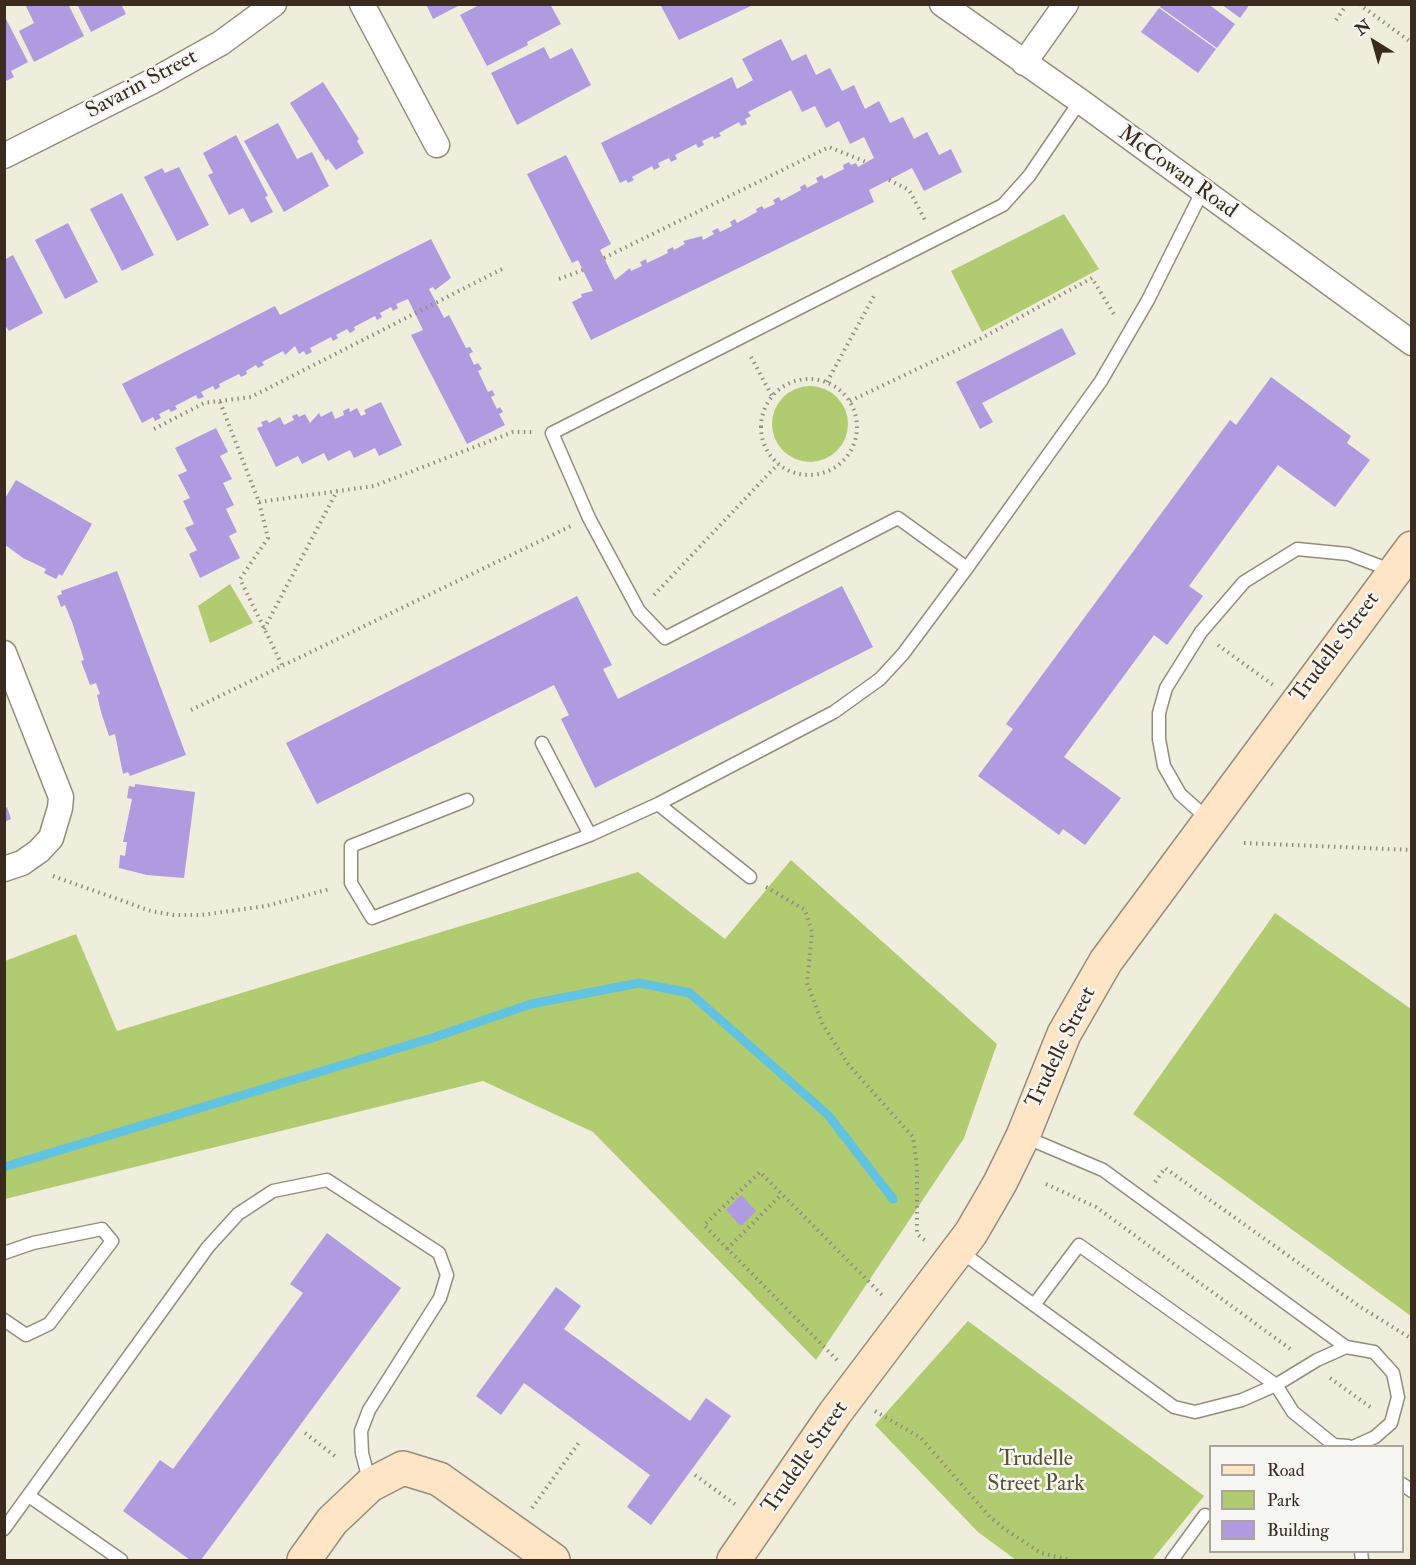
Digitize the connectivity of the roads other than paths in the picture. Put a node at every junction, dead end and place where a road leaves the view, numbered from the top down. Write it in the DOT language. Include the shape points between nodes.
graph roads {
  1 [pos="274,4"];
  2 [pos="362,4"];
  3 [pos="942,4"];
  4 [pos="1066,4"];
  5 [pos="1024,63"];
  6 [pos="1080,101"];
  7 [pos="437,145"];
  8 [pos="4,156"];
  9 [pos="1202,192"];
  10 [pos="1412,343"];
  11 [pos="1403,560"];
  12 [pos="967,568"];
  13 [pos="4,653"];
  14 [pos="542,743"];
  15 [pos="467,800"];
  16 [pos="658,804"];
  17 [pos="1209,820"];
  18 [pos="590,835"];
  19 [pos="13,866"];
  20 [pos="750,878"];
  21 [pos="1023,1136"];
  22 [pos="4,1253"];
  23 [pos="955,1257"];
  24 [pos="1034,1305"];
  25 [pos="4,1320"];
  26 [pos="1346,1347"];
  27 [pos="1276,1385"];
  28 [pos="1334,1445"];
  29 [pos="1357,1445"];
  30 [pos="370,1485"];
  31 [pos="28,1496"];
  32 [pos="1205,1515"];
  33 [pos="4,1529"];
  34 [pos="122,1560"];
  35 [pos="304,1560"];
  36 [pos="553,1560"];
  37 [pos="734,1560"];
  38 [pos="1172,1560"];
  1 -- 8 [label="street, Savarin Street" via="221,43"];
  2 -- 7 [label="street"];
  3 -- 5 [label="street, McCowan Road"];
  4 -- 5 [label="street"];
  5 -- 6 [label="street, McCowan Road"];
  6 -- 9 [label="street, McCowan Road"];
  6 -- 12 [label="lane" via="1029,176 1004,205 552,433 589,518 639,611 665,638 898,518"];
  9 -- 10 [label="street, McCowan Road"];
  9 -- 12 [label="lane" via="1148,300 1101,381"];
  11 -- 17 [label="street, Trudelle Street"];
  11 -- 17 [label="lane" via="1297,549 1244,582 1201,632 1166,688 1159,713 1159,739 1164,766 1180,794"];
  12 -- 16 [label="lane" via="880,679 834,712"];
  13 -- 19 [label="street" via="61,796 51,838 39,851"];
  14 -- 18 [label="lane"];
  15 -- 18 [label="lane" via="351,846 351,883 372,918"];
  16 -- 18 [label="lane"];
  16 -- 20 [label="lane"];
  17 -- 21 [label="street, Trudelle Street" via="1106,961 1064,1035"];
  21 -- 23 [label="street, Trudelle Street"];
  21 -- 26 [label="lane" via="1103,1170"];
  22 -- 25 [label="lane" via="102,1228 112,1241 49,1324 26,1335"];
  23 -- 24 [label="lane"];
  23 -- 37 [label="street, Trudelle Street" via="855,1387"];
  24 -- 27 [label="lane" via="1174,1407 1196,1412 1242,1400"];
  24 -- 27 [label="lane" via="1079,1245"];
  26 -- 27 [label="lane"];
  26 -- 29 [label="lane" via="1374,1352 1393,1372 1398,1397 1391,1423"];
  27 -- 28 [label="lane" via="1293,1412"];
  30 -- 31 [label="lane" via="361,1431 369,1410 440,1298 447,1275 439,1253 327,1180 273,1191 238,1214 208,1247"];
  30 -- 35 [label="street" via="332,1521"];
  30 -- 36 [label="street" via="403,1468 439,1479"];
  31 -- 33 [label="lane"];
  31 -- 34 [label="lane"];
  32 -- 38 [label="lane"];
}
